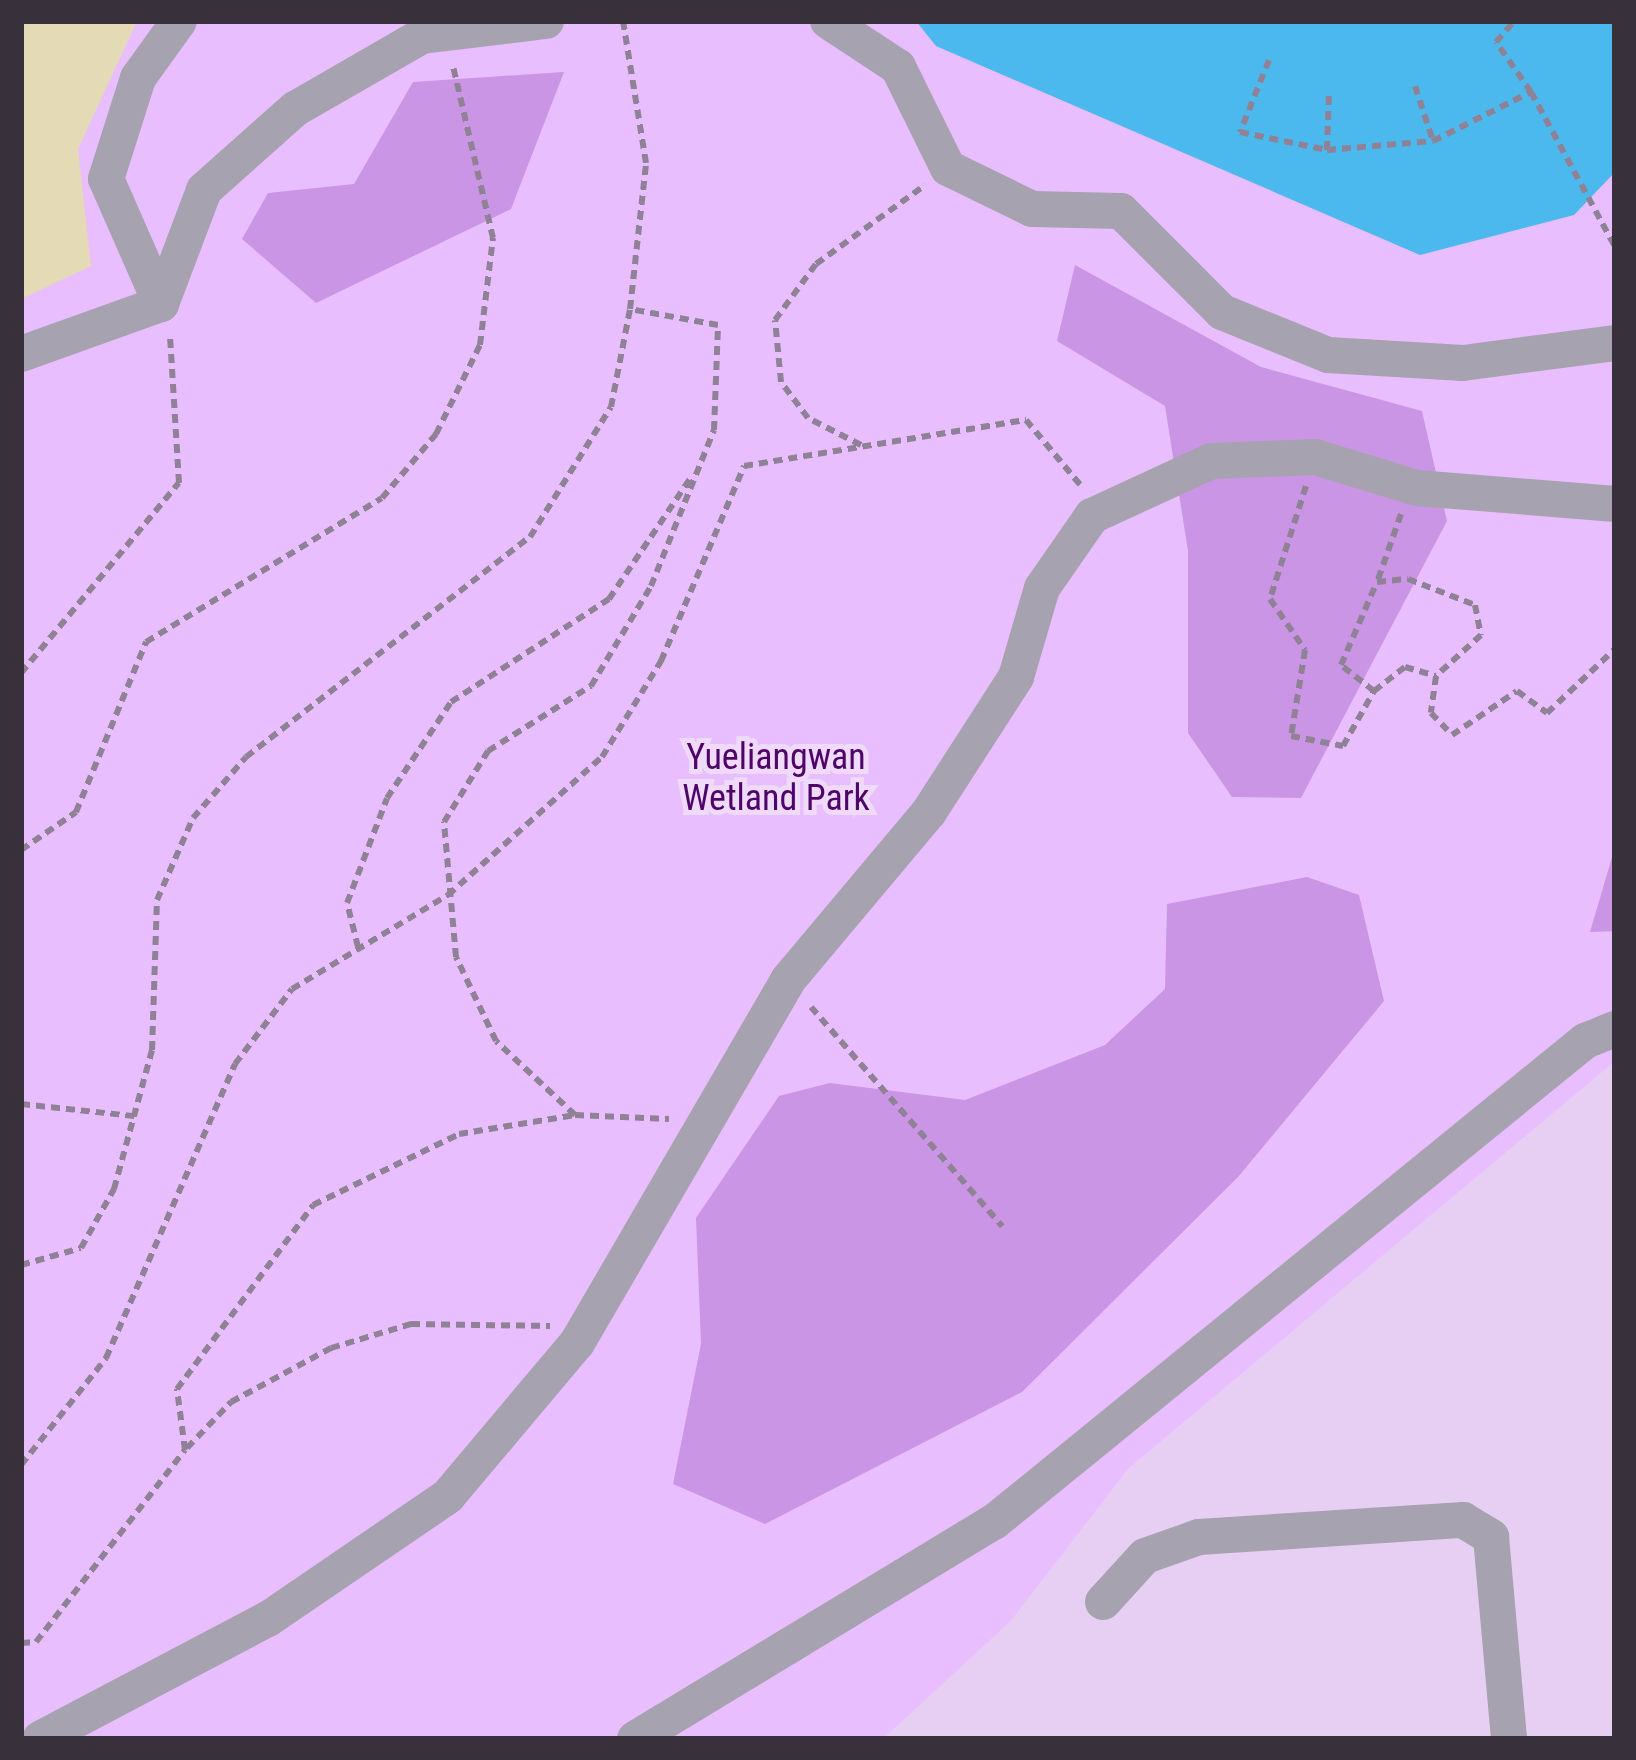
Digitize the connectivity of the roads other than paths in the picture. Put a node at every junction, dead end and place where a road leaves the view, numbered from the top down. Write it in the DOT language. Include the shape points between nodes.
graph roads {
  1 [pos="178,21"];
  2 [pos="546,21"];
  3 [pos="829,21"];
  4 [pos="161,304"];
  5 [pos="1615,343"];
  6 [pos="21,354"];
  7 [pos="1615,504"];
  8 [pos="1615,1029"];
  9 [pos="1103,1602"];
  10 [pos="40,1739"];
  11 [pos="634,1739"];
  12 [pos="1509,1739"];
  1 -- 4 [label="street" via="138,78 106,179"];
  2 -- 4 [label="street" via="422,36 295,109 204,190"];
  3 -- 5 [label="street" via="898,68 948,168 1032,208 1121,211 1222,312 1328,355 1463,363"];
  4 -- 6 [label="street"];
  7 -- 10 [label="street" via="1417,488 1315,457 1211,460 1092,516 1042,589 1016,677 929,812 788,980 583,1332 448,1496 268,1619"];
  8 -- 11 [label="street" via="1585,1041 994,1522"];
  9 -- 12 [label="street" via="1145,1556 1199,1538 1463,1520 1491,1537"];
}
